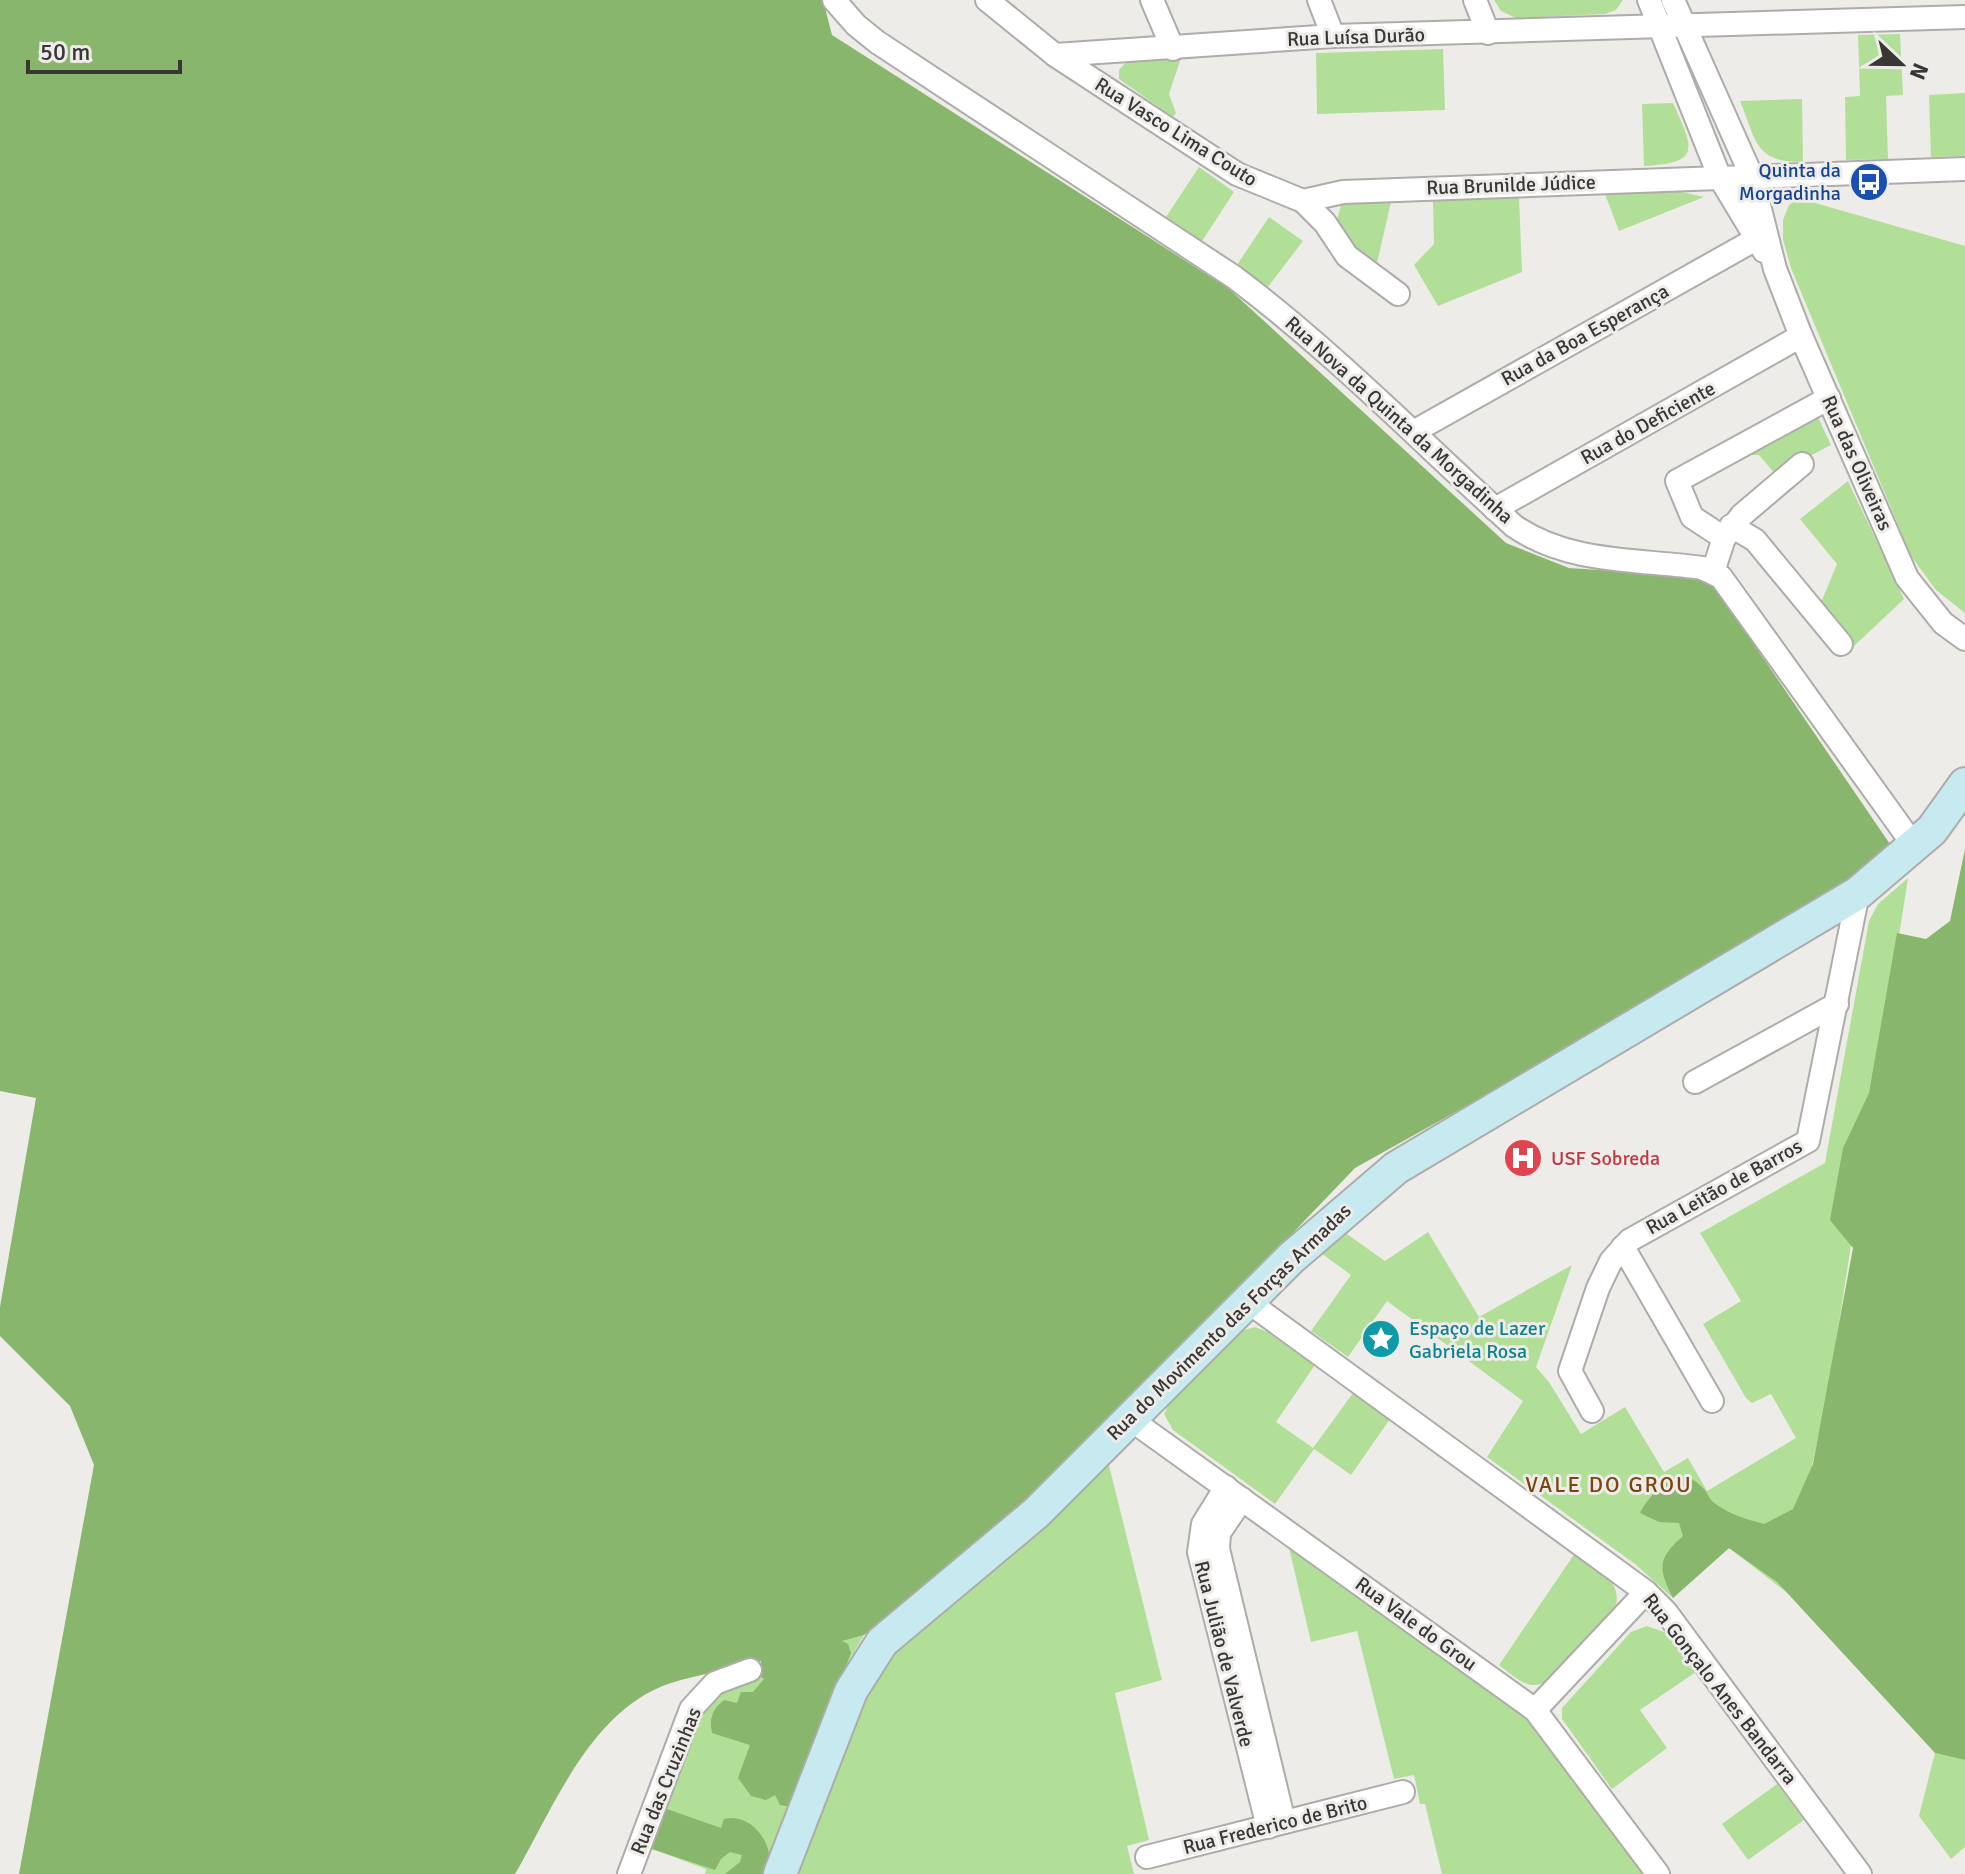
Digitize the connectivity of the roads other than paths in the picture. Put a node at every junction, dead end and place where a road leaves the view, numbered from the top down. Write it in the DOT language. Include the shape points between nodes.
graph roads {
  1 [pos="834,0"];
  2 [pos="987,0"];
  3 [pos="1152,0"];
  4 [pos="1319,0"];
  5 [pos="1475,0"];
  6 [pos="1649,0"];
  7 [pos="1673,0"];
  8 [pos="1849,10"];
  9 [pos="1965,17"];
  10 [pos="1682,23"];
  11 [pos="1658,24"];
  12 [pos="1488,33"];
  13 [pos="1333,36"];
  14 [pos="1173,49"];
  15 [pos="1055,55"];
  16 [pos="1965,169"];
  17 [pos="1752,177"];
  18 [pos="1720,178"];
  19 [pos="1303,201"];
  20 [pos="1756,239"];
  21 [pos="1775,269"];
  22 [pos="1398,294"];
  23 [pos="1801,336"];
  24 [pos="1829,398"];
  25 [pos="1415,431"];
  26 [pos="1802,464"];
  27 [pos="1495,509"];
  28 [pos="1728,532"];
  29 [pos="1713,572"];
  30 [pos="1965,639"];
  31 [pos="1841,644"];
  32 [pos="1965,784"];
  33 [pos="1915,847"];
  34 [pos="1858,893"];
  35 [pos="1837,1004"];
  36 [pos="1695,1082"];
  37 [pos="1623,1247"];
  38 [pos="1247,1301"];
  39 [pos="1712,1401"];
  40 [pos="1592,1411"];
  41 [pos="1130,1419"];
  42 [pos="1234,1493"];
  43 [pos="1646,1592"];
  44 [pos="750,1670"];
  45 [pos="1535,1710"];
  46 [pos="1403,1792"];
  47 [pos="1276,1825"];
  48 [pos="1147,1857"];
  49 [pos="629,1874"];
  50 [pos="780,1874"];
  51 [pos="1658,1874"];
  52 [pos="1860,1874"];
  1 -- 25 [label="street, Rua Nova da Quinta da Morgadinha" via="877,42 1234,277 1335,357"];
  2 -- 15 [label="street, Rua Vasco Lima Couto"];
  3 -- 14 [label="street"];
  4 -- 13 [label="street"];
  5 -- 12 [label="street"];
  6 -- 11 [label="street, Rua das Oliveiras"];
  7 -- 10 [label="street, Rua das Oliveiras"];
  8 -- 9 [label="street"];
  8 -- 10 [label="street"];
  10 -- 11 [label="street"];
  10 -- 17 [label="street, Rua das Oliveiras"];
  11 -- 12 [label="street, Rua Luísa Durão"];
  11 -- 18 [label="street, Rua das Oliveiras"];
  12 -- 13 [label="street, Rua Luísa Durão"];
  13 -- 14 [label="street, Rua Luísa Durão"];
  14 -- 15 [label="street, Rua Luísa Durão"];
  15 -- 19 [label="street, Rua Vasco Lima Couto" via="1237,174"];
  16 -- 17 [label="street"];
  17 -- 18 [label="street"];
  17 -- 21 [label="street, Rua das Oliveiras"];
  18 -- 19 [label="street, Rua Brunilde Júdice" via="1343,192"];
  18 -- 20 [label="street, Rua das Oliveiras"];
  19 -- 22 [label="street, Rua Vasco Lima Couto" via="1350,258"];
  20 -- 21 [label="street, Rua das Oliveiras"];
  20 -- 25 [label="street, Rua da Boa Esperança"];
  21 -- 23 [label="street, Rua das Oliveiras"];
  23 -- 24 [label="street, Rua das Oliveiras"];
  23 -- 27 [label="street, Rua do Deficiente"];
  24 -- 28 [label="street" via="1677,481 1692,517"];
  24 -- 30 [label="street, Rua das Oliveiras" via="1907,578 1943,623"];
  25 -- 27 [label="street, Rua Nova da Quinta da Morgadinha"];
  26 -- 28 [label="street"];
  27 -- 29 [label="street, Rua Nova da Quinta da Morgadinha" via="1549,547"];
  28 -- 29 [label="street"];
  28 -- 31 [label="street" via="1755,540"];
  29 -- 33 [label="street" via="1728,584"];
  32 -- 33 [label="main road, Rua do Movimento das Forças Armadas"];
  33 -- 34 [label="main road, Rua do Movimento das Forças Armadas"];
  34 -- 35 [label="street, Rua Leitão de Barros"];
  34 -- 38 [label="main road, Rua do Movimento das Forças Armadas" via="1396,1168"];
  35 -- 36 [label="street"];
  35 -- 37 [label="street, Rua Leitão de Barros" via="1808,1141"];
  37 -- 39 [label="street"];
  37 -- 40 [label="street, Rua Leitão de Barros" via="1598,1288 1570,1371"];
  38 -- 41 [label="main road, Rua do Movimento das Forças Armadas"];
  38 -- 43 [label="street, Rua Gonçalo Anes Bandarra"];
  41 -- 42 [label="street, Rua Vale do Grou"];
  41 -- 50 [label="main road, Rua do Movimento das Forças Armadas" via="1009,1538 882,1642 851,1691"];
  42 -- 45 [label="street, Rua Vale do Grou"];
  42 -- 47 [label="street, Rua Julião de Valverde" via="1203,1524 1199,1552"];
  43 -- 45 [label="street"];
  43 -- 52 [label="street, Rua Gonçalo Anes Bandarra"];
  44 -- 49 [label="street, Rua das Cruzinhas" via="715,1683 691,1709"];
  45 -- 51 [label="street, Rua Vale do Grou"];
  46 -- 47 [label="street, Rua Frederico de Brito"];
  47 -- 48 [label="street, Rua Frederico de Brito"];
}
